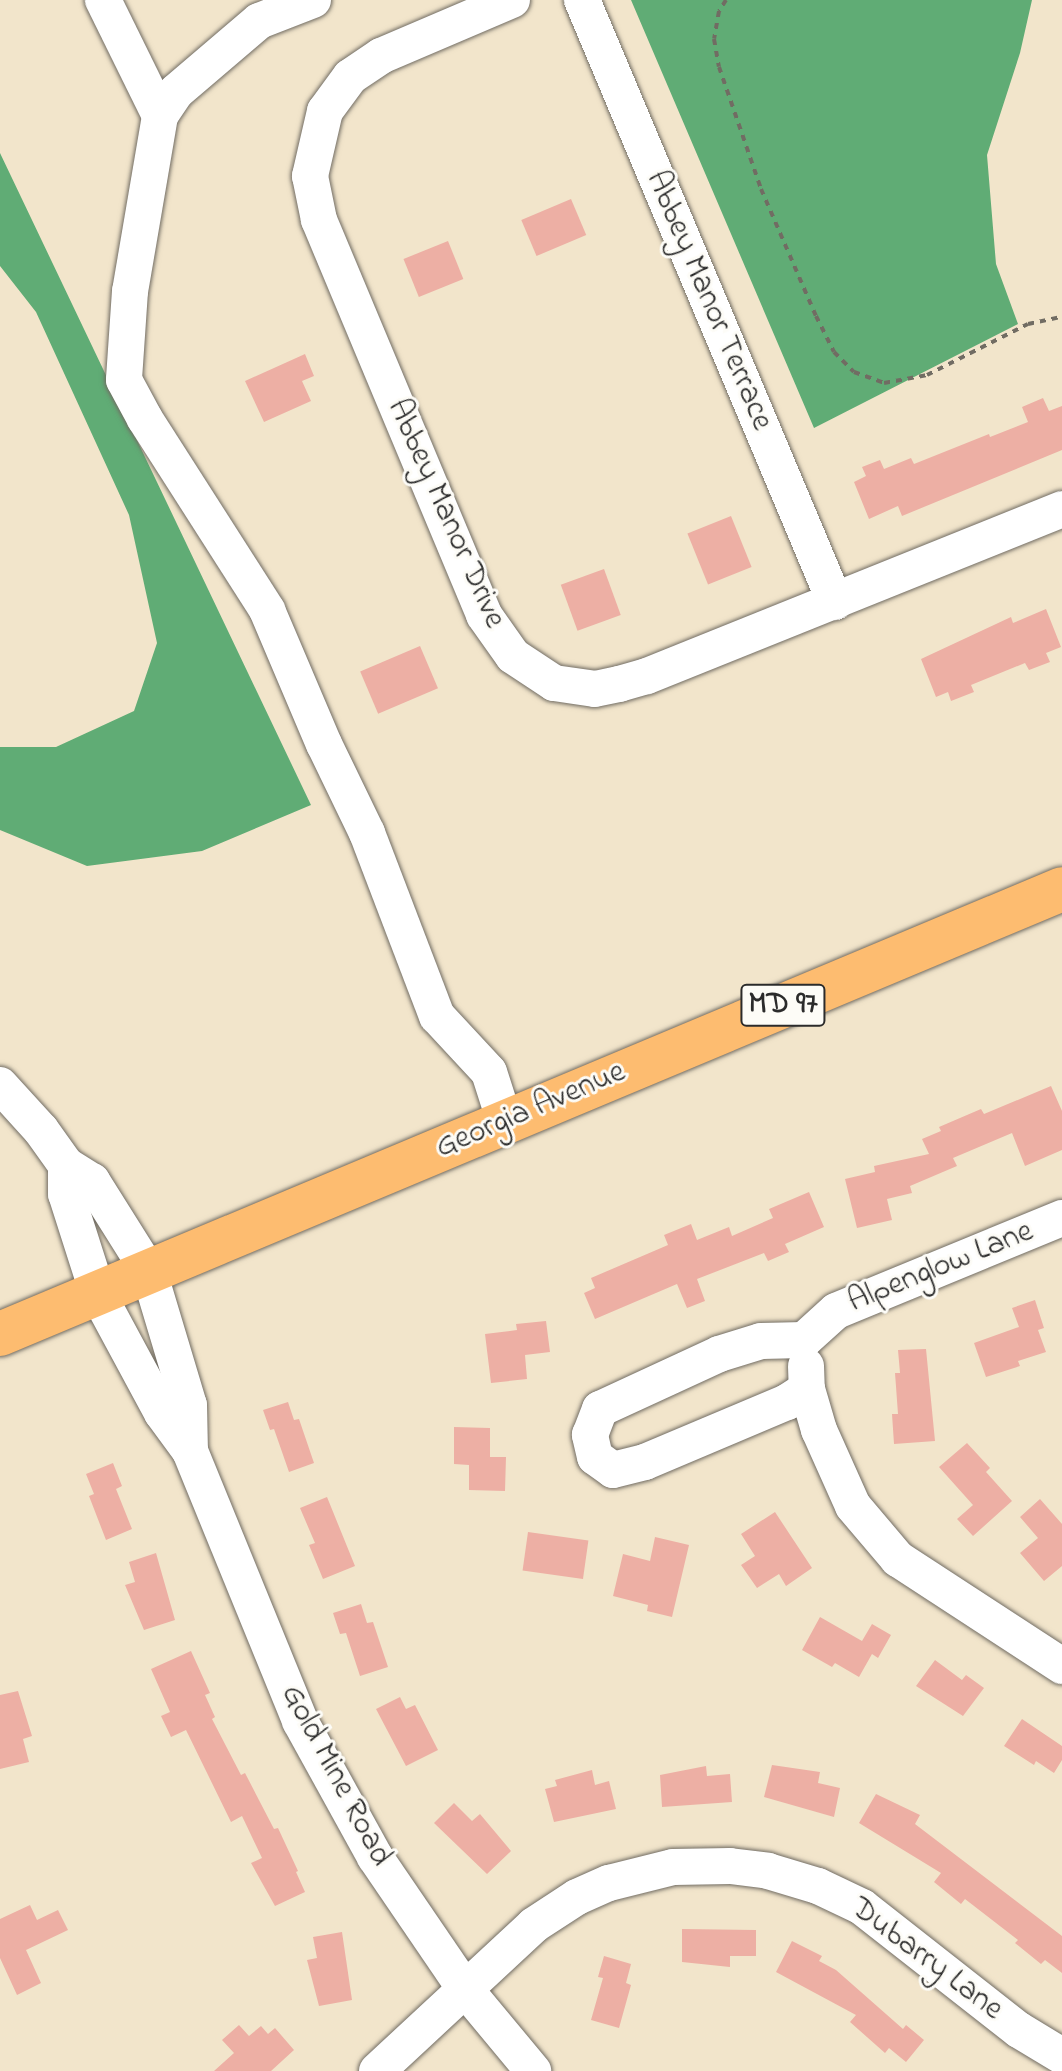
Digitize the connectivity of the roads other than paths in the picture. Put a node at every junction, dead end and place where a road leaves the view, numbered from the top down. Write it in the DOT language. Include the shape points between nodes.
graph roads {
  1 [pos="103,0"];
  2 [pos="313,0"];
  3 [pos="512,0"];
  4 [pos="582,0"];
  5 [pos="262,10"];
  6 [pos="160,116"];
  7 [pos="1062,509"];
  8 [pos="835,602"];
  9 [pos="1062,889"];
  10 [pos="0,1085"];
  11 [pos="505,1122"];
  12 [pos="66,1165"];
  13 [pos="1062,1218"];
  14 [pos="149,1272"];
  15 [pos="98,1294"];
  16 [pos="0,1334"];
  17 [pos="804,1340"];
  18 [pos="807,1389"];
  19 [pos="190,1451"];
  20 [pos="1062,1666"];
  21 [pos="465,1989"];
  22 [pos="1062,2056"];
  23 [pos="377,2071"];
  24 [pos="533,2071"];
  1 -- 6 [label="street"];
  2 -- 5 [label="street"];
  3 -- 8 [label="street, Abbey Manor Drive" via="381,56 350,77 325,111 310,176 319,220 484,615 513,656 554,683 595,689 647,676"];
  4 -- 8 [label="street, Abbey Manor Terrace"];
  5 -- 6 [label="street" via="176,92"];
  6 -- 11 [label="street" via="130,291 124,380 267,610 367,833 437,1016 489,1072"];
  7 -- 8 [label="street, Abbey Manor Drive"];
  9 -- 11 [label="main road, Georgia Avenue / MD 97"];
  10 -- 12 [label="street, Gold Mine Road"];
  11 -- 14 [label="main road, Georgia Avenue / MD 97"];
  12 -- 14 [label="street, Gold Mine Road" via="92,1181"];
  12 -- 15 [label="street, Gold Mine Road" via="66,1194"];
  13 -- 17 [label="street, Alpenglow Lane" via="836,1311"];
  14 -- 15 [label="main road, Georgia Avenue / MD 97"];
  14 -- 19 [label="street, Gold Mine Road" via="189,1405"];
  15 -- 16 [label="main road, Georgia Avenue / MD 97"];
  15 -- 19 [label="street, Gold Mine Road" via="162,1413"];
  17 -- 18 [label="street"];
  17 -- 18 [label="street" via="761,1341 719,1354 600,1409 590,1435 595,1457 613,1470 645,1462"];
  18 -- 20 [label="street" via="853,1506 898,1559"];
  19 -- 21 [label="street, Gold Mine Road" via="300,1721 375,1857"];
  21 -- 22 [label="street, Dubarry Lane" via="534,1925 577,1897 673,1867 730,1866 818,1886 862,1907 1019,2030"];
  21 -- 23 [label="street, Dubarry Lane"];
  21 -- 24 [label="street, Gold Mine Road"];
}
